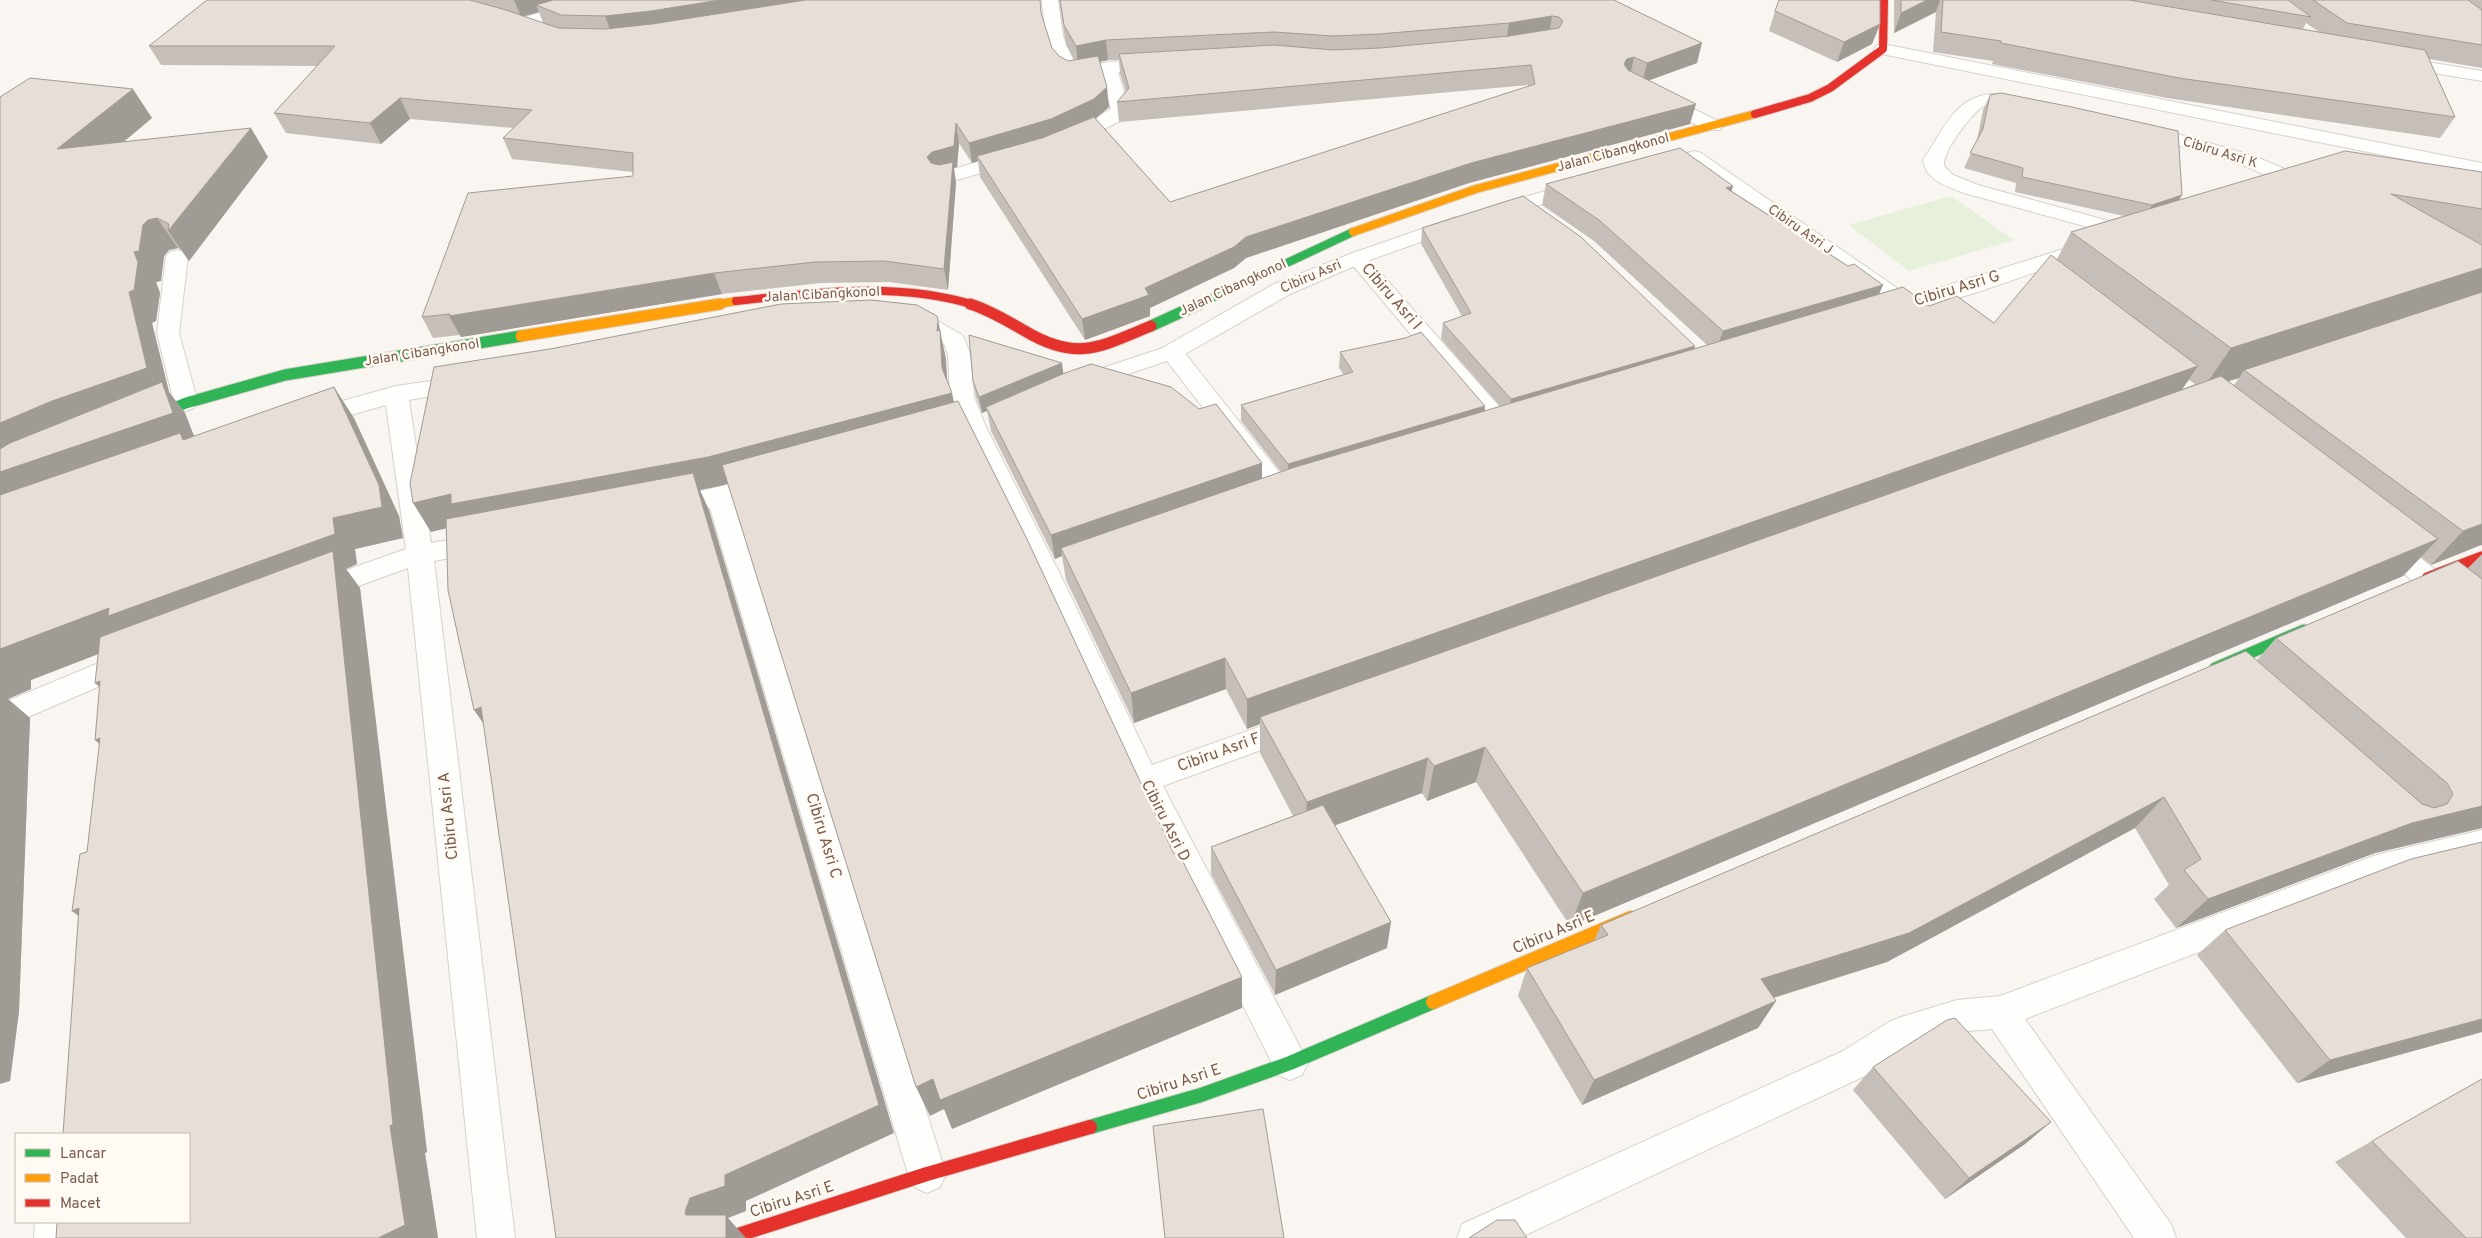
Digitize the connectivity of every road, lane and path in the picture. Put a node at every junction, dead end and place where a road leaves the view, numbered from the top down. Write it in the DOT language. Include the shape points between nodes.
graph roads {
  1 [pos="601,0"];
  2 [pos="1050,0"];
  3 [pos="1884,0"];
  4 [pos="503,19"];
  5 [pos="521,24"];
  6 [pos="548,34"];
  7 [pos="1883,48"];
  8 [pos="2379,58"];
  9 [pos="1176,63"];
  10 [pos="1108,67"];
  11 [pos="2482,76"];
  12 [pos="1647,92"];
  13 [pos="2040,109"];
  14 [pos="1713,126"];
  15 [pos="2122,126"];
  16 [pos="1054,146"];
  17 [pos="1036,151"];
  18 [pos="1685,159"];
  19 [pos="2482,169"];
  20 [pos="943,178"];
  21 [pos="2293,179"];
  22 [pos="1597,182"];
  23 [pos="2331,185"];
  24 [pos="2257,191"];
  25 [pos="1525,204"];
  26 [pos="1548,220"];
  27 [pos="177,256"];
  28 [pos="1357,258"];
  29 [pos="2027,268"];
  30 [pos="2050,286"];
  31 [pos="1906,305"];
  32 [pos="1868,316"];
  33 [pos="886,321"];
  34 [pos="1172,352"];
  35 [pos="485,381"];
  36 [pos="1059,390"];
  37 [pos="396,394"];
  38 [pos="186,403"];
  39 [pos="133,424"];
  40 [pos="288,424"];
  41 [pos="1503,427"];
  42 [pos="786,479"];
  43 [pos="1281,492"];
  44 [pos="720,498"];
  45 [pos="642,511"];
  46 [pos="2367,530"];
  47 [pos="506,539"];
  48 [pos="420,554"];
  49 [pos="2482,557"];
  50 [pos="2424,580"];
  51 [pos="294,599"];
  52 [pos="2482,620"];
  53 [pos="2311,628"];
  54 [pos="151,653"];
  55 [pos="2211,670"];
  56 [pos="2242,686"];
  57 [pos="0,717"];
  58 [pos="1313,719"];
  59 [pos="1144,780"];
  60 [pos="2482,844"];
  61 [pos="1646,911"];
  62 [pos="2000,1012"];
  63 [pos="1290,1063"];
  64 [pos="927,1174"];
  65 [pos="54,1223"];
  66 [pos="52,1238"];
  67 [pos="496,1238"];
  68 [pos="729,1238"];
  69 [pos="1476,1238"];
  70 [pos="2157,1238"];
  1 -- 5 [label="street"];
  2 -- 10 [label="street" via="1054,36 1068,71 1073,74"];
  3 -- 7 [label="street"];
  4 -- 5 [label="street"];
  5 -- 6 [label="street"];
  7 -- 14 [label="street, Jalan Cibangkonol" via="1830,88 1810,98"];
  7 -- 19 [label="street"];
  8 -- 11 [label="street"];
  9 -- 10 [label="street"];
  10 -- 16 [label="street" via="1120,109 1117,115 1073,140"];
  12 -- 14 [label="street"];
  13 -- 29 [label="street, Cibiru Asri G" via="1994,100 1975,103 1965,112 1933,160 1934,168 1946,179 1971,189 2140,230"];
  14 -- 38 [label="street, Jalan Cibangkonol" via="1476,189 1361,228 1155,325 1080,350 1053,346 986,309 946,298 889,291 821,292 722,303 285,375"];
  15 -- 21 [label="street, Cibiru Asri K" via="2247,160"];
  17 -- 20 [label="street"];
  18 -- 31 [label="street, Cibiru Asri J"];
  21 -- 23 [label="street, Cibiru Asri K"];
  21 -- 24 [label="street"];
  22 -- 25 [label="street, Cibiru Asri"];
  25 -- 26 [label="street"];
  25 -- 28 [label="street, Cibiru Asri" via="1476,217"];
  27 -- 38 [label="street" via="168,333"];
  28 -- 34 [label="street, Cibiru Asri" via="1282,289"];
  28 -- 41 [label="street, Cibiru Asri I"];
  29 -- 30 [label="street"];
  29 -- 31 [label="street, Cibiru Asri G"];
  31 -- 32 [label="street, Cibiru Asri G"];
  33 -- 59 [label="street, Cibiru Asri D" via="930,326 954,340 959,354 962,397 974,427 1056,571"];
  34 -- 36 [label="street, Cibiru Asri"];
  34 -- 43 [label="street"];
  35 -- 37 [label="street"];
  37 -- 40 [label="street"];
  37 -- 48 [label="street, Cibiru Asri A"];
  38 -- 39 [label="street, Jalan Cibangkonol"];
  42 -- 44 [label="street"];
  44 -- 45 [label="street"];
  44 -- 64 [label="street, Cibiru Asri C"];
  46 -- 50 [label="street"];
  47 -- 48 [label="street"];
  48 -- 51 [label="street"];
  48 -- 67 [label="street, Cibiru Asri A"];
  49 -- 50 [label="street"];
  50 -- 52 [label="street"];
  53 -- 55 [label="street"];
  54 -- 57 [label="street" via="113,682"];
  55 -- 56 [label="street"];
  58 -- 59 [label="street, Cibiru Asri F"];
  59 -- 63 [label="street, Cibiru Asri D"];
  60 -- 62 [label="street" via="2376,869"];
  61 -- 63 [label="street, Cibiru Asri E"];
  62 -- 69 [label="street" via="1957,1016 1901,1034 1855,1063"];
  62 -- 70 [label="street"];
  63 -- 64 [label="street, Cibiru Asri E" via="1201,1095"];
  64 -- 68 [label="street, Cibiru Asri E"];
  65 -- 66 [label="street"];
}
